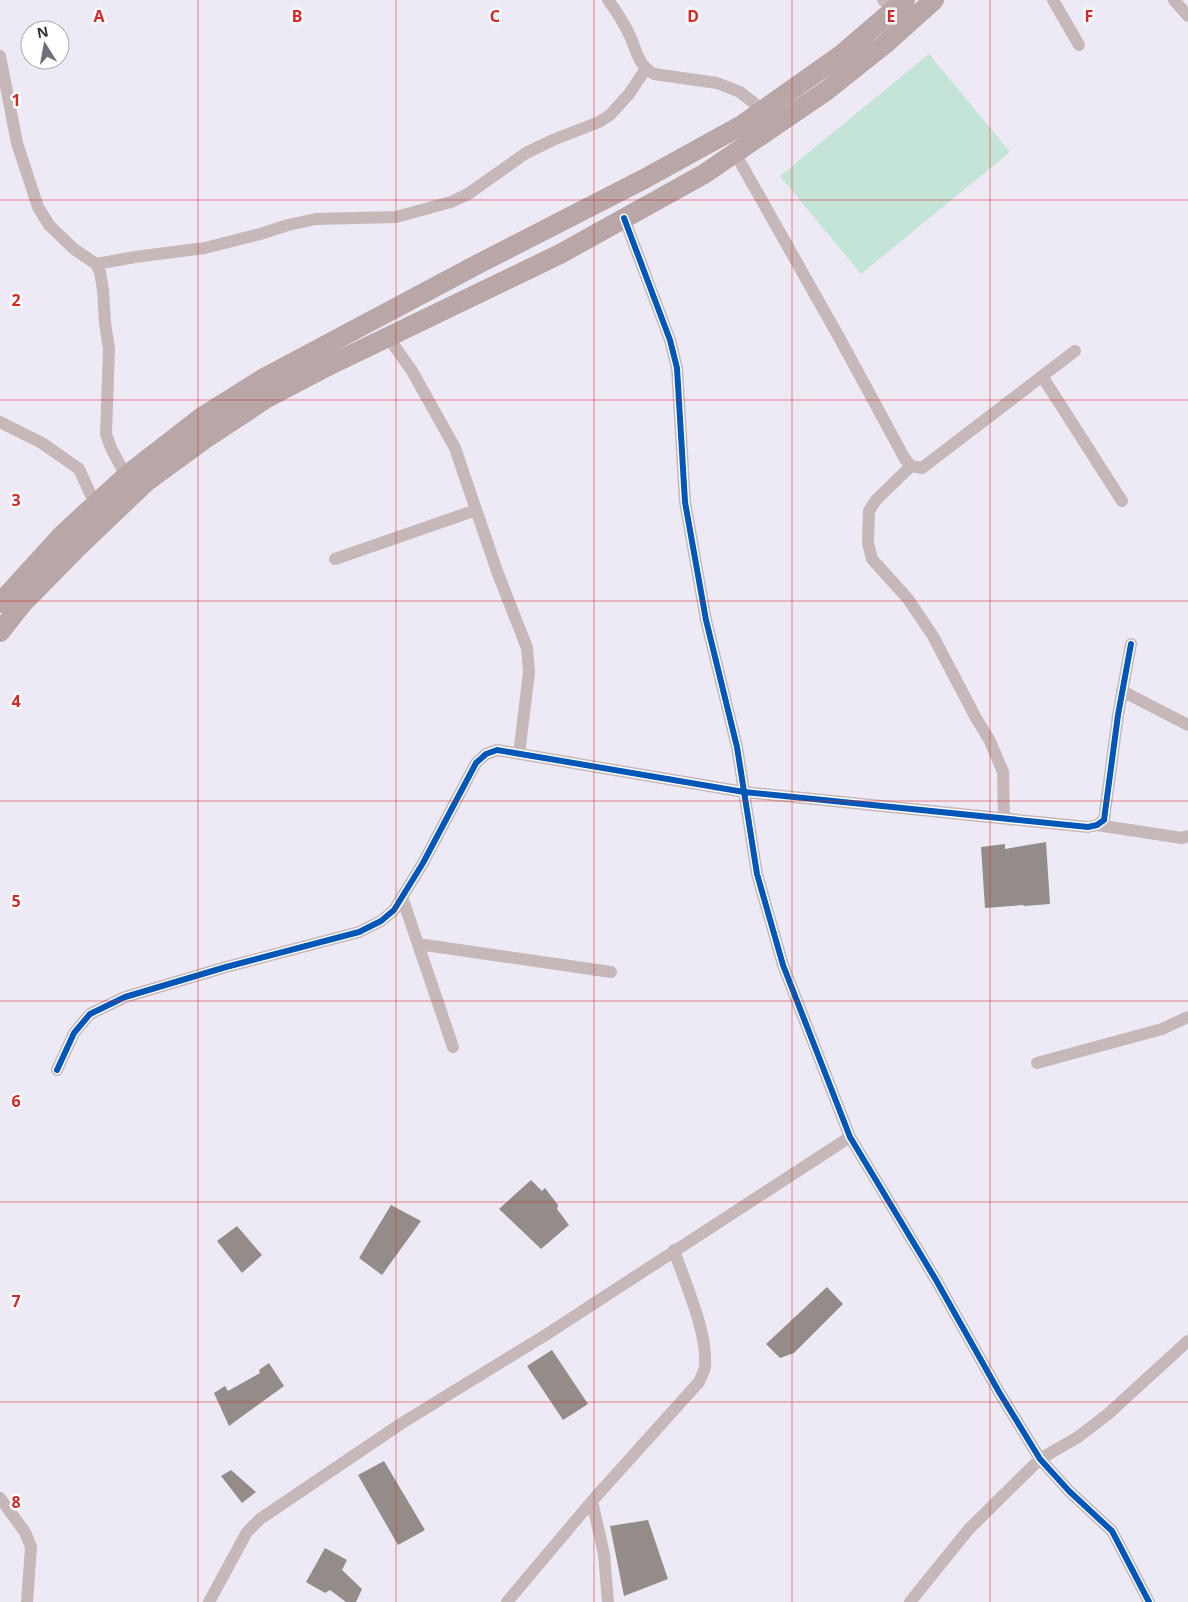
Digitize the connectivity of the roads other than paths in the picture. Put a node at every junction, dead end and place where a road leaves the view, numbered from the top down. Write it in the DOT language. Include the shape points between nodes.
graph roads {
  1 [pos="608,0"];
  2 [pos="934,0"];
  3 [pos="1053,0"];
  4 [pos="1174,0"];
  5 [pos="895,3"];
  6 [pos="1188,16"];
  7 [pos="1078,45"];
  8 [pos="0,56"];
  9 [pos="645,70"];
  10 [pos="764,111"];
  11 [pos="734,153"];
  12 [pos="624,218"];
  13 [pos="96,264"];
  14 [pos="388,337"];
  15 [pos="1075,351"];
  16 [pos="1042,376"];
  17 [pos="0,422"];
  18 [pos="911,466"];
  19 [pos="126,476"];
  20 [pos="1122,501"];
  21 [pos="96,504"];
  22 [pos="476,510"];
  23 [pos="335,559"];
  24 [pos="0,603"];
  25 [pos="0,632"];
  26 [pos="1131,644"];
  27 [pos="1122,691"];
  28 [pos="1188,725"];
  29 [pos="519,754"];
  30 [pos="744,792"];
  31 [pos="1004,818"];
  32 [pos="1097,825"];
  33 [pos="1188,836"];
  34 [pos="402,897"];
  35 [pos="418,944"];
  36 [pos="611,972"];
  37 [pos="1188,1016"];
  38 [pos="453,1047"];
  39 [pos="1037,1063"];
  40 [pos="57,1070"];
  41 [pos="850,1137"];
  42 [pos="674,1250"];
  43 [pos="1188,1341"];
  44 [pos="1040,1459"];
  45 [pos="0,1498"];
  46 [pos="592,1501"];
  47 [pos="27,1602"];
  48 [pos="209,1602"];
  49 [pos="507,1602"];
  50 [pos="608,1602"];
  51 [pos="910,1602"];
  52 [pos="1149,1602"];
  1 -- 9 [label="street" via="631,38"];
  2 -- 11 [label="main road" via="826,91"];
  3 -- 7 [label="street"];
  4 -- 6 [label="street"];
  5 -- 10 [label="main road" via="841,55"];
  8 -- 13 [label="street" via="17,143 38,207 49,225 74,249"];
  9 -- 10 [label="street" via="717,83 740,92"];
  9 -- 13 [label="street" via="629,94 600,122 526,153 468,194 451,202 396,217 316,219 205,248"];
  10 -- 19 [label="main road" via="644,179 264,378 202,417"];
  11 -- 12 [label="main road" via="704,174"];
  11 -- 18 [label="street"];
  12 -- 14 [label="main road" via="560,254"];
  12 -- 30 [label="street" via="677,368 685,502 706,620 737,747"];
  13 -- 19 [label="street" via="103,290 109,349 106,434"];
  14 -- 22 [label="street" via="412,371 455,448"];
  14 -- 25 [label="main road" via="267,398 176,459 146,482 78,547 22,604"];
  15 -- 16 [label="street"];
  16 -- 18 [label="street" via="922,468"];
  16 -- 20 [label="street"];
  17 -- 21 [label="street" via="42,442 79,469"];
  18 -- 31 [label="street" via="869,511 868,543 872,559 908,599 933,636 990,741 1004,772"];
  19 -- 21 [label="main road"];
  21 -- 24 [label="main road" via="62,534"];
  22 -- 23 [label="street"];
  22 -- 29 [label="street" via="527,648 528,672"];
  26 -- 27 [label="street"];
  27 -- 28 [label="street"];
  27 -- 32 [label="street" via="1104,820"];
  29 -- 30 [label="street"];
  29 -- 34 [label="street" via="496,750 476,763"];
  30 -- 31 [label="street"];
  30 -- 41 [label="street" via="757,874 782,965"];
  31 -- 32 [label="street" via="1088,827"];
  32 -- 33 [label="street" via="1182,838"];
  34 -- 35 [label="street"];
  34 -- 40 [label="street" via="394,910 381,921 359,932 125,997 90,1014 74,1033"];
  35 -- 36 [label="street"];
  35 -- 38 [label="street"];
  37 -- 39 [label="street" via="1162,1028"];
  41 -- 42 [label="street"];
  41 -- 44 [label="street"];
  42 -- 46 [label="street" via="699,1324 705,1368 699,1382"];
  42 -- 48 [label="street" via="544,1336 402,1423 260,1519 247,1532"];
  43 -- 44 [label="street" via="1108,1414 1078,1437"];
  44 -- 51 [label="street" via="969,1529"];
  44 -- 52 [label="street" via="1112,1531"];
  45 -- 47 [label="street" via="26,1532 30,1547"];
  46 -- 49 [label="street"];
  46 -- 50 [label="street" via="604,1554"];
}
